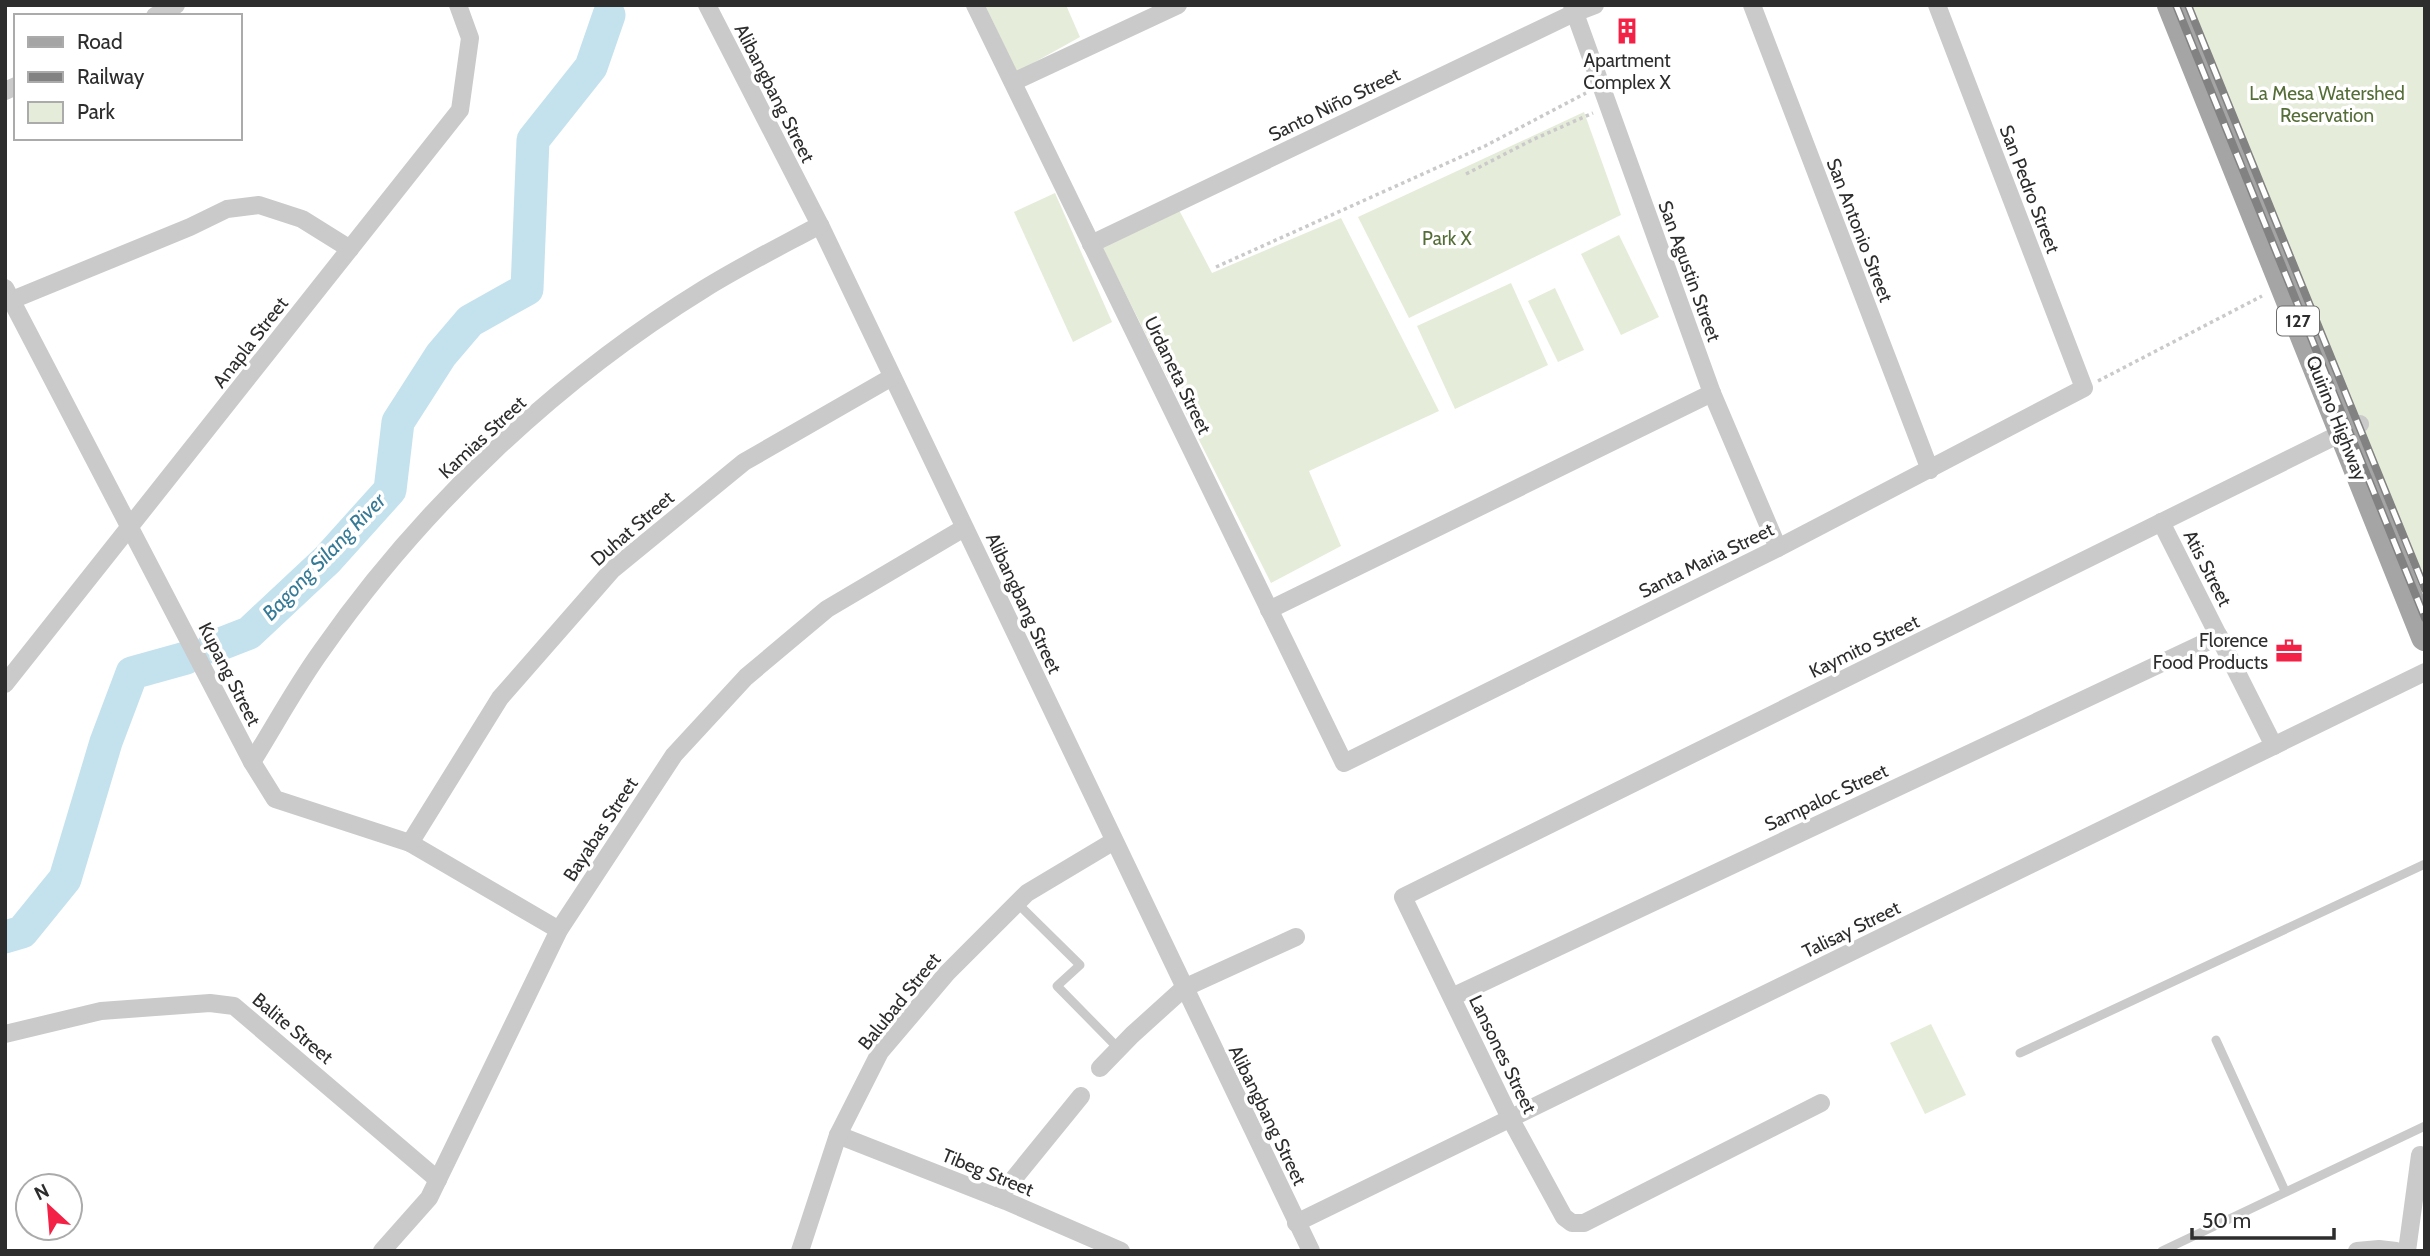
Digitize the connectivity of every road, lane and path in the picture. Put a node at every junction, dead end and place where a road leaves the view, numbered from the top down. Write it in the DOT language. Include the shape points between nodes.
graph roads {
  1 [pos="176,5"];
  2 [pos="458,5"];
  3 [pos="707,5"];
  4 [pos="975,5"];
  5 [pos="1178,5"];
  6 [pos="1595,5"];
  7 [pos="1752,5"];
  8 [pos="1937,5"];
  9 [pos="2171,5"];
  10 [pos="2192,5"];
  11 [pos="1573,9"];
  12 [pos="159,14"];
  13 [pos="1013,82"];
  14 [pos="1600,85"];
  15 [pos="1608,106"];
  16 [pos="1466,174"];
  17 [pos="820,225"];
  18 [pos="1091,244"];
  19 [pos="350,249"];
  20 [pos="1216,267"];
  21 [pos="2293,286"];
  22 [pos="8,294"];
  23 [pos="2255,300"];
  24 [pos="892,377"];
  25 [pos="2084,388"];
  26 [pos="1712,393"];
  27 [pos="2352,428"];
  28 [pos="1930,470"];
  29 [pos="2161,522"];
  30 [pos="130,528"];
  31 [pos="964,528"];
  32 [pos="1778,548"];
  33 [pos="2425,584"];
  34 [pos="1269,610"];
  35 [pos="2219,636"];
  36 [pos="2425,637"];
  37 [pos="2425,672"];
  38 [pos="5,684"];
  39 [pos="2274,746"];
  40 [pos="252,762"];
  41 [pos="1344,763"];
  42 [pos="1114,841"];
  43 [pos="410,843"];
  44 [pos="2425,864"];
  45 [pos="1404,897"];
  46 [pos="1017,903"];
  47 [pos="559,930"];
  48 [pos="1296,937"];
  49 [pos="1184,988"];
  50 [pos="1452,996"];
  51 [pos="5,1034"];
  52 [pos="2216,1040"];
  53 [pos="1118,1048"];
  54 [pos="2020,1053"];
  55 [pos="1100,1068"];
  56 [pos="1081,1096"];
  57 [pos="1821,1103"];
  58 [pos="1510,1118"];
  59 [pos="2425,1126"];
  60 [pos="838,1135"];
  61 [pos="2420,1155"];
  62 [pos="438,1180"];
  63 [pos="2285,1191"];
  64 [pos="998,1198"];
  65 [pos="1296,1223"];
  66 [pos="383,1251"];
  67 [pos="800,1251"];
  68 [pos="1121,1251"];
  69 [pos="1311,1251"];
  70 [pos="2162,1251"];
  71 [pos="2357,1251"];
  72 [pos="2396,1251"];
  73 [pos="2407,1251"];
  1 -- 12 [label="street"];
  2 -- 19 [label="street, Anapla Street" via="470,38 460,110"];
  3 -- 17 [label="street, Alibangbang Street"];
  4 -- 13 [label="street, Urdaneta Street"];
  5 -- 13 [label="street"];
  6 -- 11 [label="street, Santo Niño Street"];
  7 -- 28 [label="street, San Antonio Street"];
  8 -- 25 [label="street, San Pedro Street"];
  9 -- 21 [label="main road, Quirino Highway / 127"];
  10 -- 21 [label="main road, Quirino Highway / 127"];
  11 -- 14 [label="street, San Agustin Street"];
  11 -- 18 [label="street, Santo Niño Street"];
  13 -- 18 [label="street, Urdaneta Street"];
  14 -- 15 [label="street, San Agustin Street"];
  14 -- 20 [label="path" via="1485,146"];
  15 -- 16 [label="path"];
  15 -- 26 [label="street, San Agustin Street"];
  17 -- 24 [label="street, Alibangbang Street"];
  17 -- 40 [label="street, Kamias Street" via="693,296 595,364 494,450 403,546 321,650"];
  18 -- 34 [label="street, Urdaneta Street"];
  19 -- 22 [label="street" via="302,219 258,205 227,209"];
  19 -- 30 [label="street, Anapla Street"];
  21 -- 27 [label="main road, Quirino Highway / 127"];
  22 -- 30 [label="street, Kupang Street"];
  23 -- 25 [label="path"];
  24 -- 31 [label="street, Alibangbang Street"];
  24 -- 43 [label="street, Duhat Street" via="744,462 612,570 500,698"];
  25 -- 28 [label="street, Santa Maria Street"];
  26 -- 32 [label="street, San Agustin Street"];
  26 -- 34 [label="street"];
  27 -- 29 [label="street, Kaymito Street"];
  27 -- 33 [label="main road, Quirino Highway / 127"];
  27 -- 36 [label="main road, Quirino Highway / 127"];
  28 -- 32 [label="street, Santa Maria Street"];
  29 -- 35 [label="street, Atis Street"];
  29 -- 45 [label="street, Kaymito Street"];
  30 -- 38 [label="street, Anapla Street"];
  30 -- 40 [label="street, Kupang Street"];
  31 -- 42 [label="street, Alibangbang Street"];
  31 -- 47 [label="street, Bayabas Street" via="827,609 746,677 674,755"];
  32 -- 41 [label="street, Santa Maria Street"];
  34 -- 41 [label="street, Urdaneta Street"];
  35 -- 39 [label="street, Atis Street"];
  35 -- 50 [label="street, Sampaloc Street"];
  37 -- 39 [label="street, Talisay Street"];
  39 -- 58 [label="street, Talisay Street"];
  40 -- 43 [label="street, Kupang Street" via="275,799"];
  42 -- 46 [label="street, Balubad Street"];
  42 -- 49 [label="street, Alibangbang Street"];
  43 -- 47 [label="street, Kupang Street"];
  44 -- 54 [label="lane"];
  45 -- 50 [label="street, Lansones Street"];
  46 -- 53 [label="lane" via="1080,965 1058,986"];
  46 -- 60 [label="street, Balubad Street" via="947,973 880,1052"];
  47 -- 62 [label="street, Bayabas Street"];
  48 -- 49 [label="street"];
  49 -- 53 [label="street"];
  49 -- 65 [label="street, Alibangbang Street"];
  50 -- 58 [label="street, Lansones Street"];
  51 -- 62 [label="street, Balite Street" via="101,1011 210,1003 234,1006"];
  52 -- 63 [label="lane"];
  53 -- 55 [label="street"];
  56 -- 64 [label="street"];
  57 -- 58 [label="street, Lansones Street" via="1584,1223 1564,1217"];
  58 -- 65 [label="street, Talisay Street"];
  59 -- 63 [label="lane"];
  60 -- 64 [label="street, Tibeg Street"];
  60 -- 67 [label="street, Balubad Street"];
  61 -- 73 [label="street"];
  62 -- 66 [label="street, Bayabas Street" via="429,1198"];
  63 -- 70 [label="lane"];
  64 -- 68 [label="street, Tibeg Street"];
  65 -- 69 [label="street, Alibangbang Street"];
  71 -- 72 [label="street"];
}
